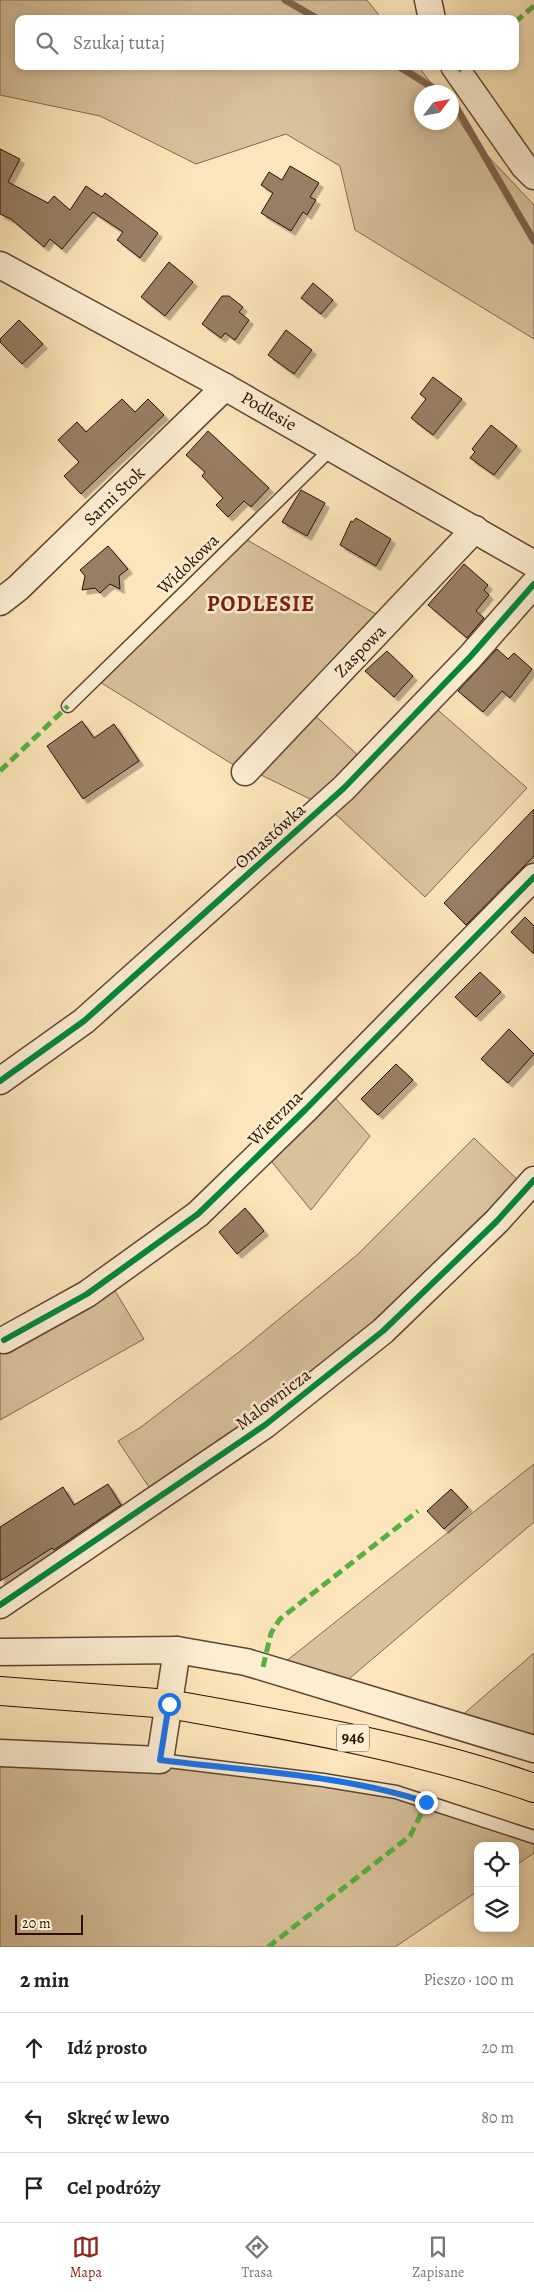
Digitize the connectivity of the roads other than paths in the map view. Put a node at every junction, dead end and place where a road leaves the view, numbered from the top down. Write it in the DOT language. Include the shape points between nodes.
graph roads {
  1 [pos="428,0"];
  2 [pos="431,15"];
  3 [pos="457,70"];
  4 [pos="534,176"];
  5 [pos="0,264"];
  6 [pos="225,387"];
  7 [pos="332,448"];
  8 [pos="475,530"];
  9 [pos="534,564"];
  10 [pos="534,584"];
  11 [pos="0,602"];
  12 [pos="68,706"];
  13 [pos="245,772"];
  14 [pos="534,877"];
  15 [pos="0,1081"];
  16 [pos="534,1180"];
  17 [pos="4,1340"];
  18 [pos="0,1605"];
  19 [pos="177,1650"];
  20 [pos="0,1652"];
  21 [pos="0,1691"];
  22 [pos="169,1704"];
  23 [pos="534,1749"];
  24 [pos="0,1753"];
  25 [pos="160,1760"];
  26 [pos="534,1788"];
  27 [pos="534,1837"];
  1 -- 2 [label="street"];
  3 -- 4 [label="street"];
  5 -- 6 [label="street, Podlesie"];
  6 -- 7 [label="street, Podlesie"];
  6 -- 11 [label="street, Sarni Stok" via="121,490"];
  7 -- 8 [label="street, Podlesie"];
  7 -- 12 [label="lane, Widokowa"];
  8 -- 9 [label="street, Podlesie"];
  8 -- 13 [label="street, Zaspowa"];
  10 -- 15 [label="street, Omastówka" via="470,657 344,788 84,1021"];
  14 -- 17 [label="street, Wietrzna" via="198,1214 86,1294"];
  16 -- 18 [label="street, Malownicza" via="497,1221 383,1331 265,1425"];
  19 -- 20 [label="street"];
  19 -- 22 [label="street"];
  19 -- 23 [label="street" via="246,1662"];
  21 -- 22 [label="main road, 946"];
  22 -- 25 [label="street"];
  22 -- 26 [label="main road, 946" via="340,1735 497,1775"];
  24 -- 25 [label="street"];
  25 -- 27 [label="lane" via="396,1792"];
}
